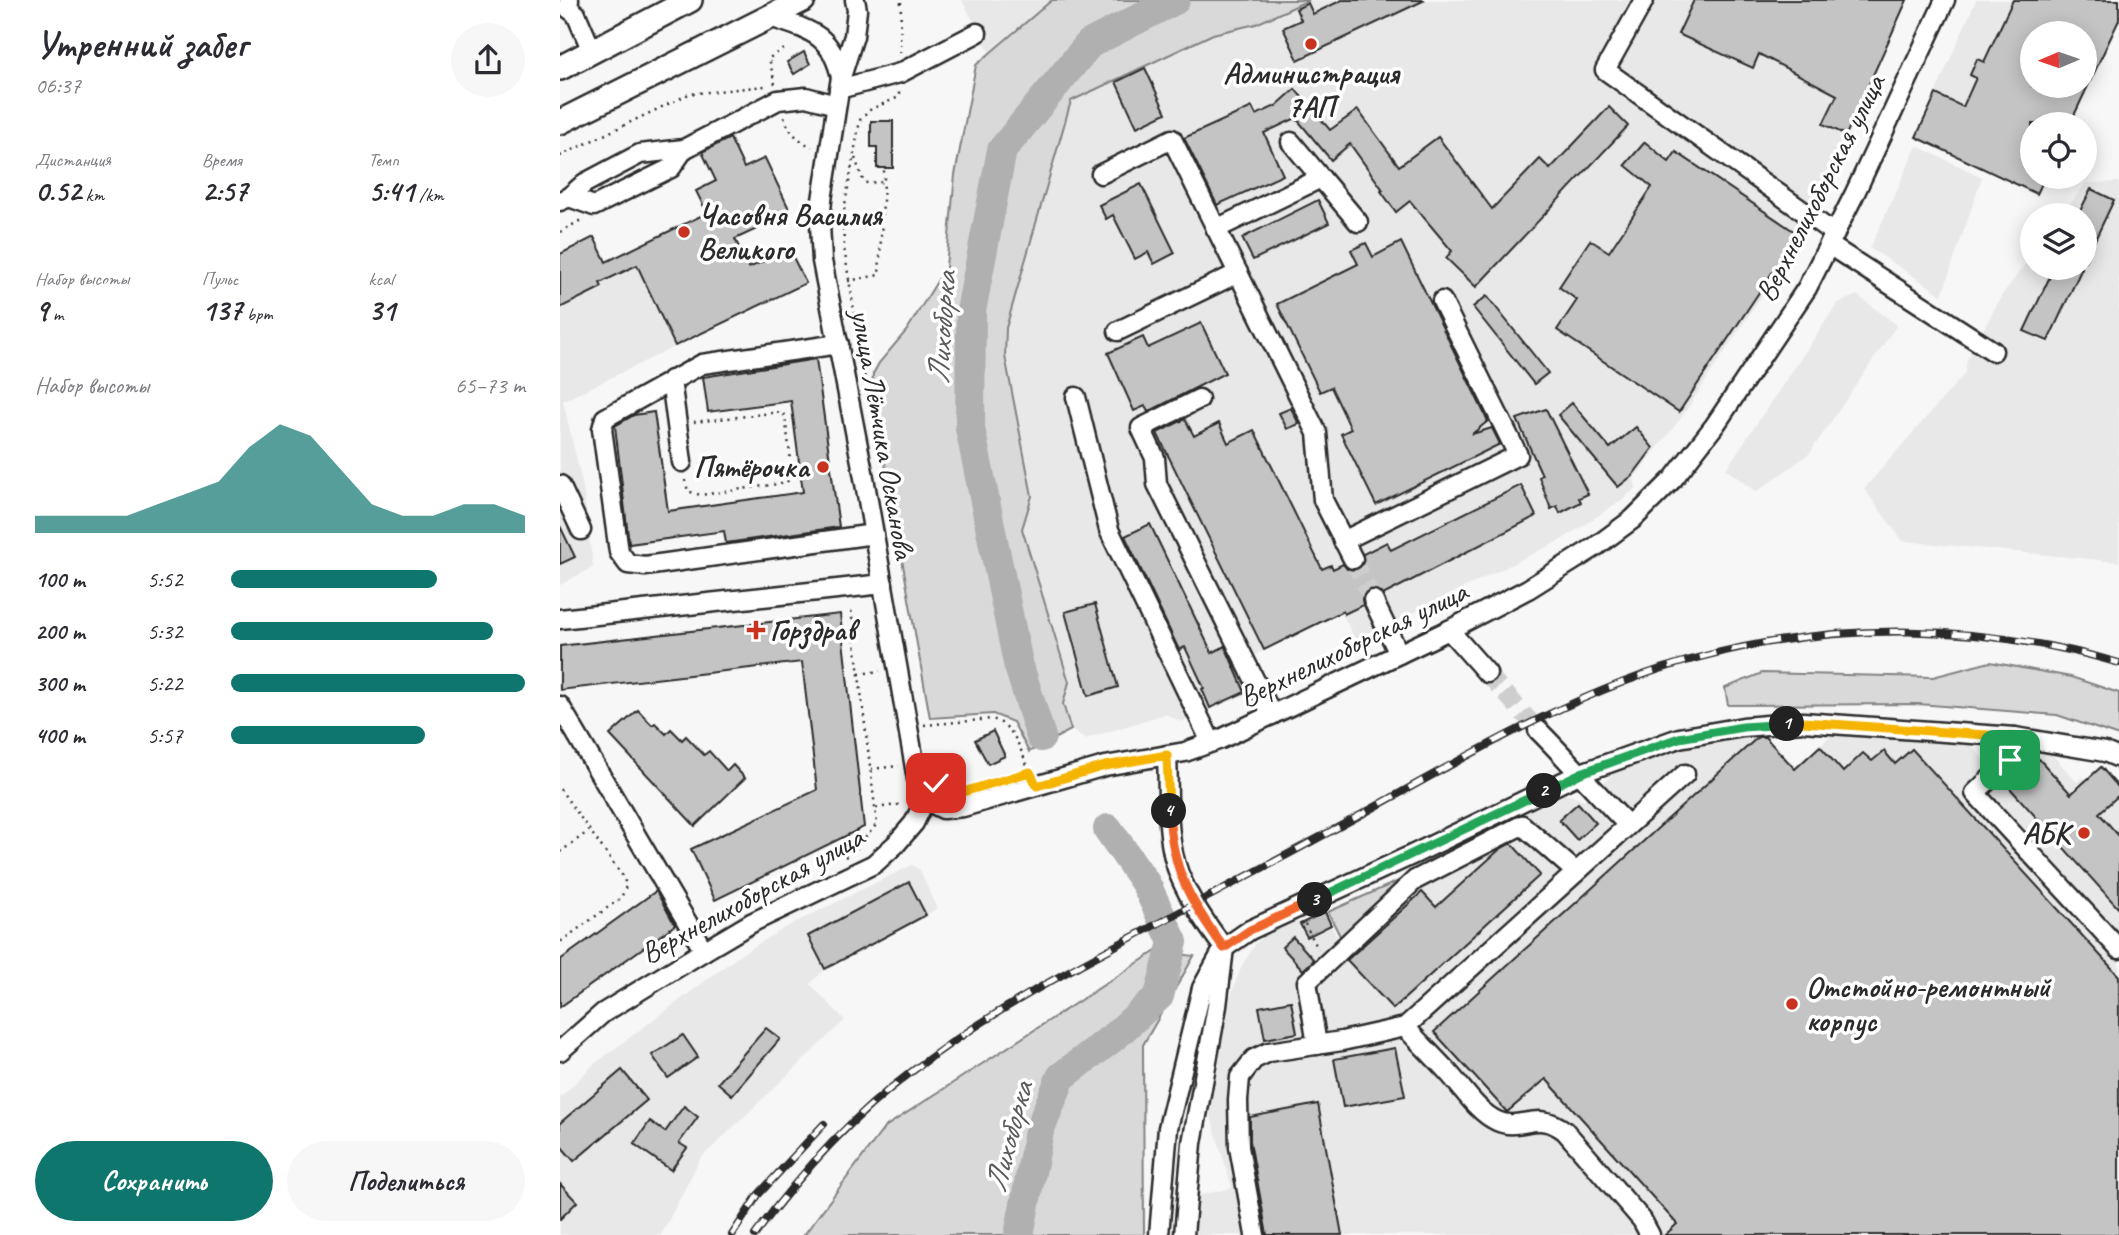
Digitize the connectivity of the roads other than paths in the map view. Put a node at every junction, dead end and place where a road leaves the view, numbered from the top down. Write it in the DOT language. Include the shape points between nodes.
graph roads {
  1 [pos="803,0"];
  2 [pos="855,0"];
  3 [pos="1644,0"];
  4 [pos="1945,0"];
  5 [pos="684,1"];
  6 [pos="566,5"];
  7 [pos="770,17"];
  8 [pos="977,33"];
  9 [pos="592,51"];
  10 [pos="560,68"];
  11 [pos="839,90"];
  12 [pos="560,122"];
  13 [pos="1291,142"];
  14 [pos="684,149"];
  15 [pos="1101,174"];
  16 [pos="1321,178"];
  17 [pos="564,199"];
  18 [pos="1358,222"];
  19 [pos="1216,229"];
  20 [pos="1832,239"];
  21 [pos="1238,273"];
  22 [pos="1442,301"];
  23 [pos="1118,331"];
  24 [pos="839,344"];
  25 [pos="1993,351"];
  26 [pos="671,380"];
  27 [pos="1076,397"];
  28 [pos="1199,399"];
  29 [pos="682,462"];
  30 [pos="560,485"];
  31 [pos="581,530"];
  32 [pos="874,534"];
  33 [pos="1343,541"];
  34 [pos="1353,559"];
  35 [pos="883,584"];
  36 [pos="1373,600"];
  37 [pos="560,620"];
  38 [pos="1449,630"];
  39 [pos="1399,654"];
  40 [pos="1487,673"];
  41 [pos="560,706"];
  42 [pos="1272,715"];
  43 [pos="1538,730"];
  44 [pos="2015,737"];
  45 [pos="1211,742"];
  46 [pos="1167,755"];
  47 [pos="2112,755"];
  48 [pos="2119,766"];
  49 [pos="1581,773"];
  50 [pos="1685,774"];
  51 [pos="925,800"];
  52 [pos="1628,825"];
  53 [pos="1576,872"];
  54 [pos="1224,948"];
  55 [pos="2119,949"];
  56 [pos="704,951"];
  57 [pos="1405,1027"];
  58 [pos="1317,1045"];
  59 [pos="560,1051"];
  60 [pos="1159,1235"];
  61 [pos="1184,1235"];
  62 [pos="1255,1235"];
  63 [pos="1650,1235"];
  1 -- 7 [label="main road"];
  2 -- 11 [label="street, улица Лётчика Осканова" via="855,36"];
  3 -- 20 [label="street" via="1605,70"];
  4 -- 20 [label="street, Верхнелихоборская улица"];
  5 -- 9 [label="main road"];
  6 -- 9 [label="street" via="576,15"];
  7 -- 11 [label="street" via="822,39 837,60"];
  7 -- 12 [label="main road"];
  8 -- 11 [label="street" via="900,73"];
  9 -- 10 [label="main road"];
  11 -- 14 [label="street" via="778,100"];
  11 -- 24 [label="street, улица Лётчика Осканова" via="820,224 822,261"];
  13 -- 16 [label="street"];
  14 -- 17 [label="street" via="640,154 584,183"];
  14 -- 17 [label="street" via="671,168 594,206"];
  15 -- 19 [label="street" via="1172,139"];
  16 -- 18 [label="street"];
  16 -- 19 [label="street"];
  19 -- 21 [label="street"];
  20 -- 25 [label="street"];
  20 -- 38 [label="street, Верхнелихоборская улица" via="1807,288 1715,425 1665,487 1595,547"];
  21 -- 23 [label="street"];
  21 -- 33 [label="street" via="1317,433 1323,500"];
  22 -- 33 [label="street" via="1518,455"];
  24 -- 26 [label="street" via="718,366 698,365"];
  24 -- 32 [label="street, улица Лётчика Осканова"];
  26 -- 29 [label="street"];
  26 -- 32 [label="street" via="602,423 619,552 628,564 645,566"];
  27 -- 45 [label="street" via="1109,530"];
  28 -- 42 [label="street" via="1141,428 1155,457 1157,484"];
  30 -- 31 [label="street"];
  32 -- 35 [label="street, улица Лётчика Осканова"];
  33 -- 34 [label="street"];
  35 -- 37 [label="street"];
  35 -- 51 [label="street, улица Лётчика Осканова" via="914,764"];
  36 -- 39 [label="street"];
  38 -- 39 [label="street, Верхнелихоборская улица"];
  38 -- 40 [label="street"];
  39 -- 42 [label="street, Верхнелихоборская улица"];
  41 -- 56 [label="street"];
  42 -- 45 [label="street, Верхнелихоборская улица"];
  43 -- 49 [label="street"];
  44 -- 47 [label="street"];
  44 -- 49 [label="street" via="1791,723 1679,738"];
  44 -- 55 [label="street" via="2010,760 1975,793"];
  45 -- 46 [label="street, Верхнелихоборская улица"];
  46 -- 51 [label="street, Верхнелихоборская улица" via="1105,766 963,807 943,809"];
  46 -- 54 [label="street" via="1170,829 1179,873 1199,914"];
  47 -- 48 [label="street"];
  49 -- 52 [label="street"];
  49 -- 54 [label="street" via="1250,930"];
  50 -- 52 [label="street"];
  51 -- 56 [label="street, Верхнелихоборская улица" via="914,823 874,864"];
  52 -- 53 [label="street"];
  53 -- 57 [label="street"];
  53 -- 58 [label="street" via="1522,825 1415,880 1307,982"];
  54 -- 60 [label="street" via="1202,988 1168,1128"];
  54 -- 61 [label="street" via="1192,1143"];
  56 -- 59 [label="street, Верхнелихоборская улица" via="603,1013"];
  57 -- 58 [label="street"];
  57 -- 63 [label="street" via="1497,1121 1540,1120 1565,1131"];
  58 -- 62 [label="street" via="1269,1052 1254,1059 1240,1077 1239,1147"];
}
